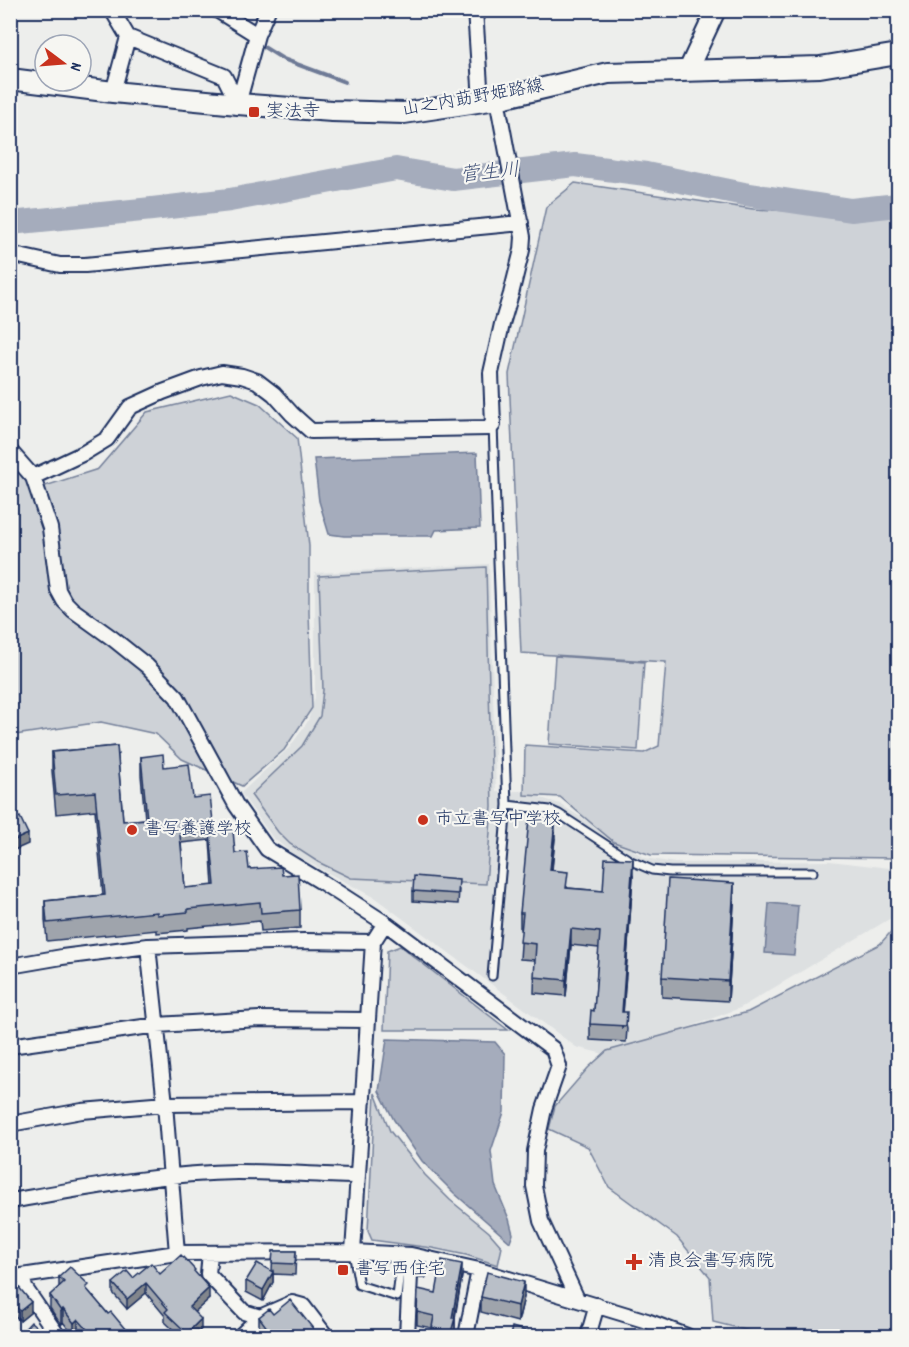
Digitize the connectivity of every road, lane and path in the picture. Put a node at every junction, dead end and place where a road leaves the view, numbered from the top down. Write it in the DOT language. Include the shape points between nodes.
graph roads {
  1 [pos="112,10"];
  2 [pos="217,10"];
  3 [pos="268,10"];
  4 [pos="475,10"];
  5 [pos="716,10"];
  6 [pos="257,35"];
  7 [pos="128,37"];
  8 [pos="898,54"];
  9 [pos="688,70"];
  10 [pos="10,79"];
  11 [pos="113,92"];
  12 [pos="238,104"];
  13 [pos="493,105"];
  14 [pos="520,219"];
  15 [pos="10,254"];
  16 [pos="493,425"];
  17 [pos="10,452"];
  18 [pos="33,477"];
  19 [pos="507,805"];
  20 [pos="813,872"];
  21 [pos="385,923"];
  22 [pos="373,942"];
  23 [pos="148,946"];
  24 [pos="10,966"];
  25 [pos="492,976"];
  26 [pos="368,1020"];
  27 [pos="157,1025"];
  28 [pos="10,1046"];
  29 [pos="363,1102"];
  30 [pos="165,1104"];
  31 [pos="10,1124"];
  32 [pos="358,1176"];
  33 [pos="171,1177"];
  34 [pos="10,1201"];
  35 [pos="210,1252"];
  36 [pos="353,1252"];
  37 [pos="177,1253"];
  38 [pos="411,1255"];
  39 [pos="479,1270"];
  40 [pos="410,1273"];
  41 [pos="16,1278"];
  42 [pos="577,1299"];
  43 [pos="597,1305"];
  44 [pos="260,1317"];
  45 [pos="58,1336"];
  46 [pos="240,1336"];
  47 [pos="326,1336"];
  48 [pos="407,1336"];
  49 [pos="466,1336"];
  50 [pos="588,1336"];
  51 [pos="687,1336"];
  1 -- 7 [label="street"];
  2 -- 6 [label="street"];
  3 -- 6 [label="street"];
  4 -- 13 [label="street"];
  5 -- 9 [label="street"];
  6 -- 12 [label="street"];
  7 -- 11 [label="street"];
  7 -- 12 [label="street" via="224,76"];
  8 -- 9 [label="main road, 山之内莇野姫路線" via="820,67"];
  9 -- 13 [label="main road, 山之内莇野姫路線" via="608,73"];
  10 -- 11 [label="main road, 山之内莇野姫路線"];
  11 -- 12 [label="main road, 山之内莇野姫路線"];
  12 -- 13 [label="main road, 山之内莇野姫路線" via="404,113"];
  13 -- 14 [label="street"];
  14 -- 15 [label="street" via="85,265 60,265"];
  14 -- 16 [label="street" via="522,250 491,372"];
  16 -- 18 [label="street" via="311,431 257,381 222,373 130,407 107,439"];
  16 -- 19 [label="lane"];
  17 -- 18 [label="street"];
  18 -- 21 [label="street" via="50,528 58,590 64,601 147,666 177,697 236,805 267,849"];
  19 -- 20 [label="lane" via="559,814 631,861 652,870"];
  19 -- 25 [label="lane"];
  21 -- 22 [label="street"];
  21 -- 42 [label="street" via="553,1049 559,1066 535,1150 534,1186 541,1221"];
  22 -- 23 [label="street"];
  22 -- 26 [label="street"];
  23 -- 24 [label="street"];
  23 -- 27 [label="street"];
  26 -- 27 [label="street" via="259,1019"];
  26 -- 29 [label="street"];
  27 -- 28 [label="street"];
  27 -- 30 [label="street"];
  29 -- 30 [label="street"];
  29 -- 32 [label="street"];
  30 -- 31 [label="street" via="82,1111"];
  30 -- 33 [label="street"];
  32 -- 33 [label="street" via="238,1172"];
  32 -- 36 [label="street"];
  33 -- 34 [label="street"];
  33 -- 37 [label="street"];
  35 -- 36 [label="street"];
  35 -- 37 [label="street"];
  35 -- 44 [label="street" via="208,1274 244,1312"];
  36 -- 38 [label="street"];
  36 -- 40 [label="lane" via="359,1285 397,1297 400,1271"];
  37 -- 41 [label="street"];
  38 -- 39 [label="street"];
  38 -- 40 [label="street"];
  39 -- 42 [label="street"];
  39 -- 49 [label="street"];
  40 -- 48 [label="street"];
  41 -- 45 [label="street"];
  42 -- 43 [label="street"];
  43 -- 50 [label="street"];
  43 -- 51 [label="street"];
  44 -- 46 [label="street"];
  44 -- 47 [label="street" via="292,1303 303,1306"];
}
